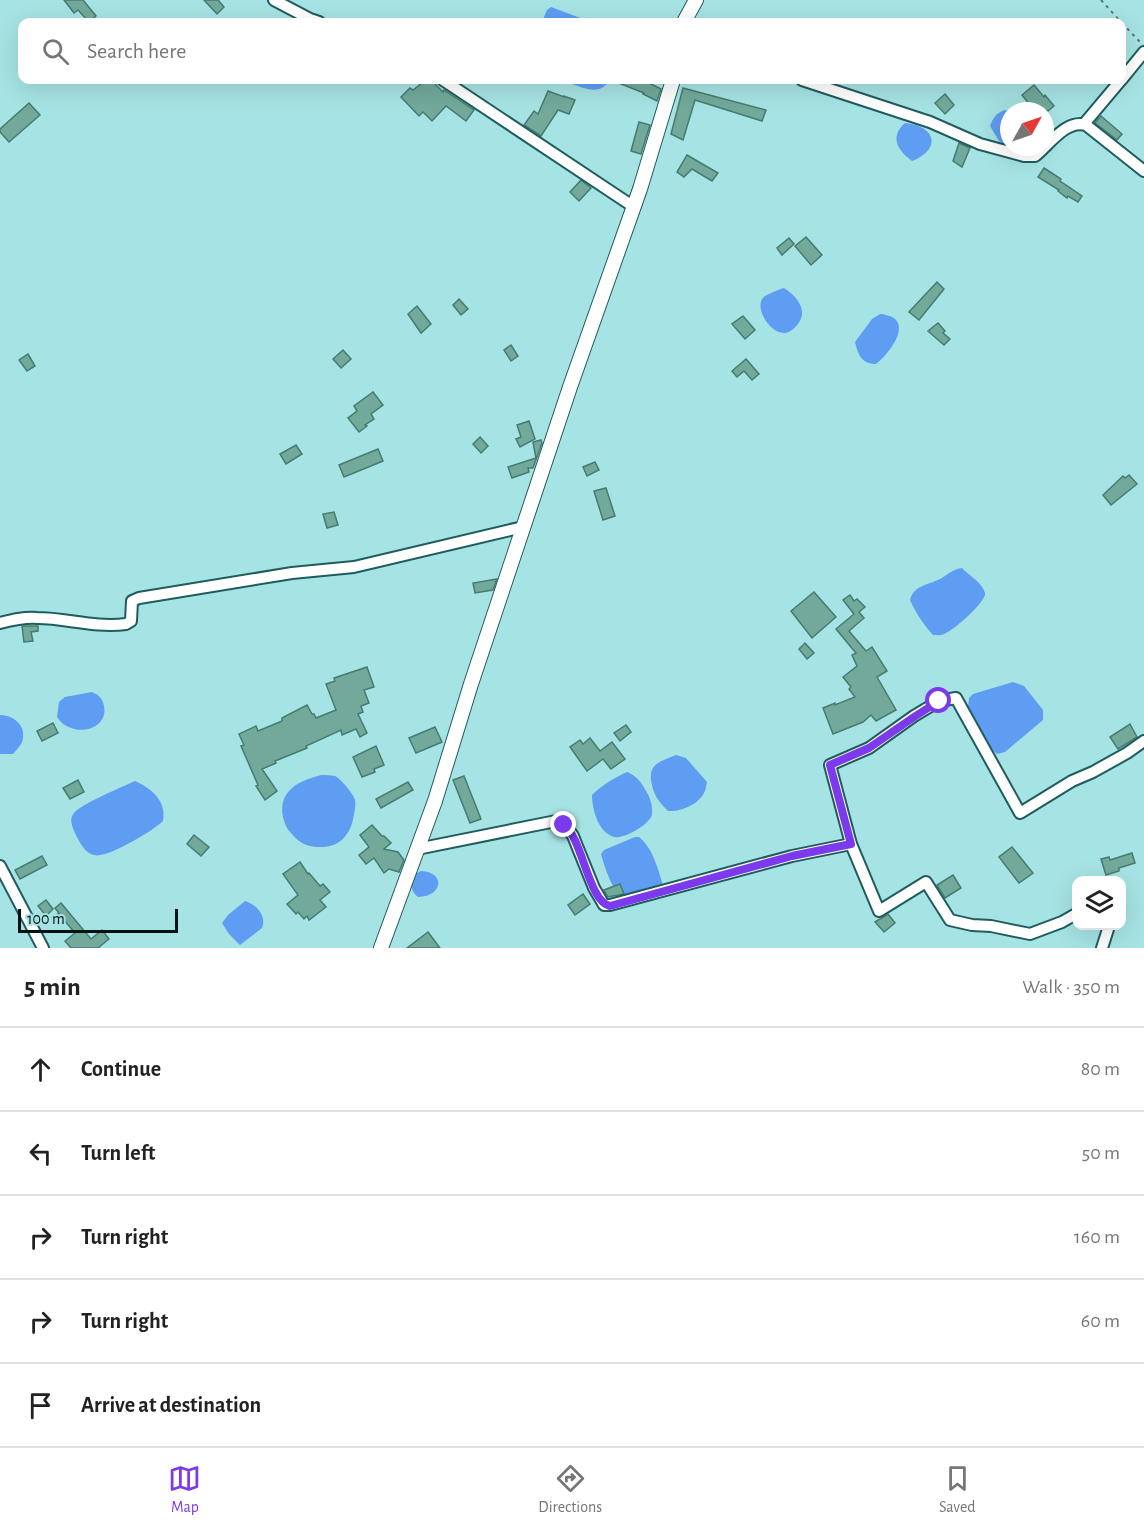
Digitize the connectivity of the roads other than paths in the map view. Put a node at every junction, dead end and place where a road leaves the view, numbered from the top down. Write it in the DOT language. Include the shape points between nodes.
graph roads {
  1 [pos="274,0"];
  2 [pos="696,0"];
  3 [pos="308,18"];
  4 [pos="686,18"];
  5 [pos="1144,52"];
  6 [pos="1126,73"];
  7 [pos="449,84"];
  8 [pos="673,84"];
  9 [pos="814,84"];
  10 [pos="1117,84"];
  11 [pos="1084,124"];
  12 [pos="1144,171"];
  13 [pos="634,207"];
  14 [pos="523,527"];
  15 [pos="0,623"];
  16 [pos="1144,741"];
  17 [pos="851,844"];
  18 [pos="417,849"];
  19 [pos="0,866"];
  20 [pos="1072,917"];
  21 [pos="1108,930"];
  22 [pos="43,948"];
  23 [pos="381,948"];
  24 [pos="1102,948"];
  1 -- 3 [label="street"];
  2 -- 4 [label="street"];
  5 -- 6 [label="street"];
  7 -- 13 [label="street"];
  8 -- 13 [label="street"];
  9 -- 11 [label="street" via="1024,156 1035,156 1064,130"];
  10 -- 11 [label="street"];
  11 -- 12 [label="street"];
  13 -- 14 [label="street"];
  14 -- 15 [label="street" via="354,567 140,598 132,601 131,621 126,624 90,625 37,618"];
  14 -- 18 [label="street"];
  16 -- 17 [label="street" via="1020,813 956,698 939,701 869,748 830,765"];
  17 -- 18 [label="street" via="792,856 610,906 602,902 594,888 573,836 556,820"];
  17 -- 20 [label="street" via="879,911 926,882 950,920 1030,934"];
  18 -- 23 [label="street"];
  19 -- 22 [label="street"];
  21 -- 24 [label="street"];
}
